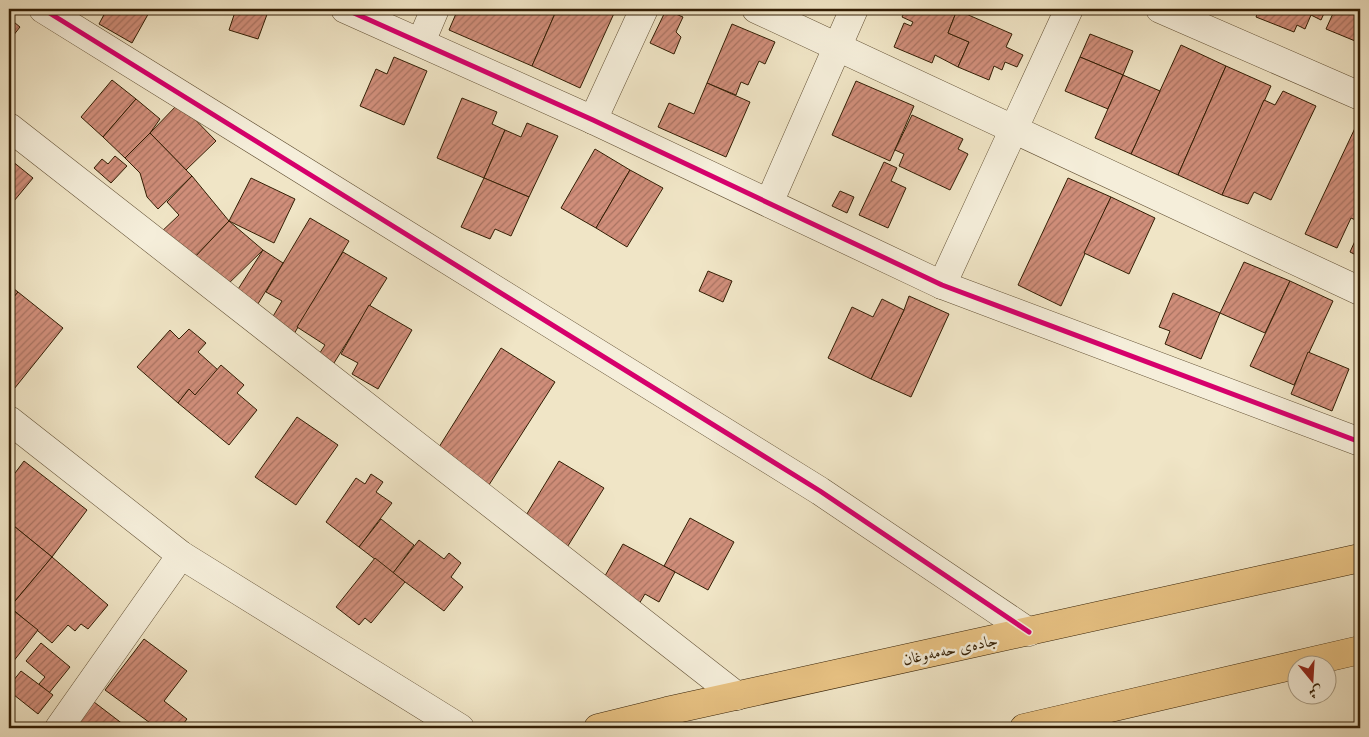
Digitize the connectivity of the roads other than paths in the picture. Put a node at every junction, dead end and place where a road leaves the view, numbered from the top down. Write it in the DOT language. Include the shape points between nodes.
graph roads {
  1 [pos="43,9"];
  2 [pos="345,9"];
  3 [pos="435,9"];
  4 [pos="644,9"];
  5 [pos="756,9"];
  6 [pos="854,9"];
  7 [pos="1069,9"];
  8 [pos="1160,9"];
  9 [pos="421,42"];
  10 [pos="838,46"];
  11 [pos="1360,96"];
  12 [pos="592,120"];
  13 [pos="9,127"];
  14 [pos="1013,129"];
  15 [pos="769,203"];
  16 [pos="942,285"];
  17 [pos="1360,291"];
  18 [pos="12,430"];
  19 [pos="1360,442"];
  20 [pos="181,555"];
  21 [pos="1360,558"];
  22 [pos="1030,632"];
  23 [pos="1360,650"];
  24 [pos="738,696"];
  25 [pos="59,728"];
  26 [pos="460,728"];
  27 [pos="598,728"];
  28 [pos="1024,728"];
  1 -- 22 [label="street" via="820,491"];
  2 -- 9 [label="street"];
  3 -- 9 [label="street"];
  4 -- 12 [label="street"];
  5 -- 10 [label="street"];
  6 -- 10 [label="street"];
  7 -- 14 [label="street"];
  8 -- 11 [label="street"];
  9 -- 12 [label="street"];
  10 -- 14 [label="street"];
  10 -- 15 [label="street"];
  12 -- 15 [label="street"];
  13 -- 24 [label="street"];
  14 -- 16 [label="street"];
  14 -- 17 [label="street"];
  15 -- 16 [label="street"];
  16 -- 19 [label="street"];
  18 -- 20 [label="street"];
  20 -- 25 [label="street"];
  20 -- 26 [label="street"];
  21 -- 22 [label="main road, جادەی حەمەوغان"];
  22 -- 24 [label="main road, جادەی حەمەوغان"];
  23 -- 28 [label="main road"];
  24 -- 27 [label="main road, جادەی حەمەوغان"];
}
